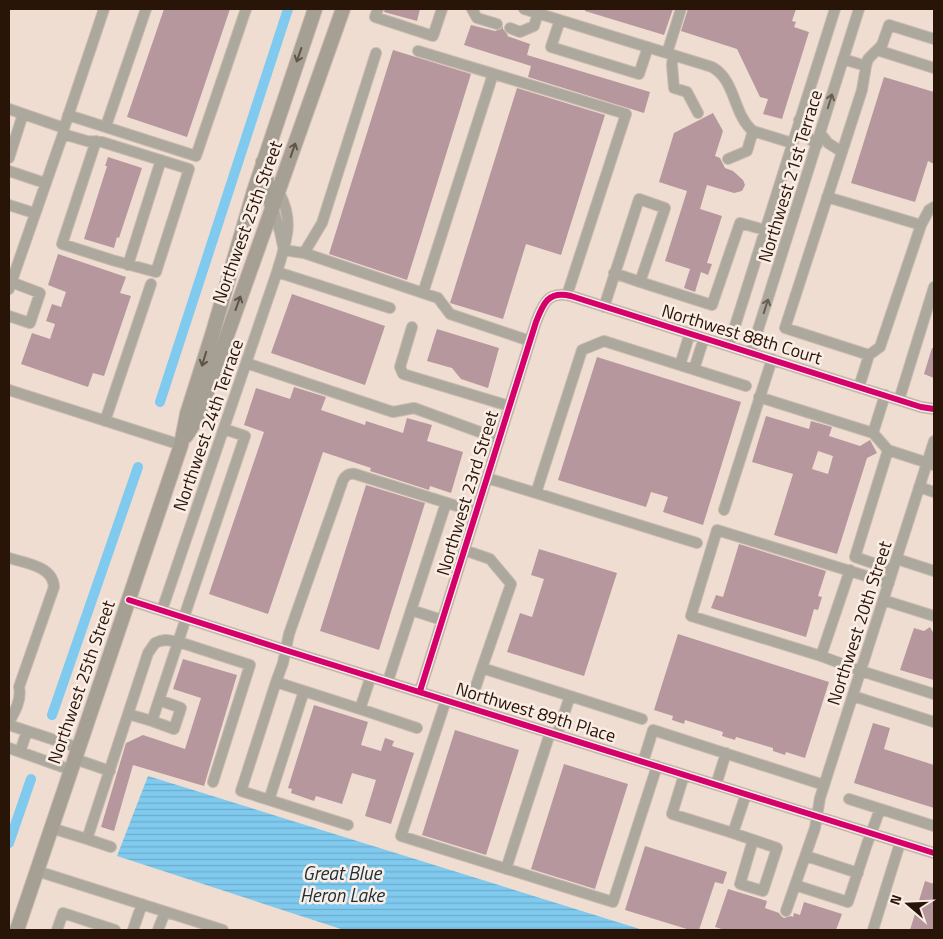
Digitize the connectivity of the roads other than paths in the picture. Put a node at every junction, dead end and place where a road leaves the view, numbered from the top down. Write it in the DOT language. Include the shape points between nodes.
graph roads {
  1 [pos="104,9"];
  2 [pos="146,9"];
  3 [pos="246,9"];
  4 [pos="315,9"];
  5 [pos="343,9"];
  6 [pos="378,9"];
  7 [pos="442,9"];
  8 [pos="472,9"];
  9 [pos="524,9"];
  10 [pos="681,9"];
  11 [pos="835,9"];
  12 [pos="859,9"];
  13 [pos="538,13"];
  14 [pos="560,20"];
  15 [pos="497,24"];
  16 [pos="510,28"];
  17 [pos="934,40"];
  18 [pos="648,47"];
  19 [pos="877,50"];
  20 [pos="418,51"];
  21 [pos="376,53"];
  22 [pos="670,54"];
  23 [pos="843,59"];
  24 [pos="866,66"];
  25 [pos="934,68"];
  26 [pos="493,74"];
  27 [pos="9,109"];
  28 [pos="698,113"];
  29 [pos="23,114"];
  30 [pos="68,114"];
  31 [pos="799,120"];
  32 [pos="106,126"];
  33 [pos="63,131"];
  34 [pos="753,131"];
  35 [pos="820,133"];
  36 [pos="96,141"];
  37 [pos="792,143"];
  38 [pos="815,148"];
  39 [pos="842,152"];
  40 [pos="9,158"];
  41 [pos="728,159"];
  42 [pos="161,160"];
  43 [pos="263,162"];
  44 [pos="9,171"];
  45 [pos="45,183"];
  46 [pos="279,192"];
  47 [pos="827,197"];
  48 [pos="9,205"];
  49 [pos="934,207"];
  50 [pos="273,208"];
  51 [pos="34,213"];
  52 [pos="921,225"];
  53 [pos="765,230"];
  54 [pos="283,250"];
  55 [pos="304,254"];
  56 [pos="128,265"];
  57 [pos="12,266"];
  58 [pos="277,272"];
  59 [pos="614,273"];
  60 [pos="640,282"];
  61 [pos="151,284"];
  62 [pos="10,286"];
  63 [pos="934,287"];
  64 [pos="423,293"];
  65 [pos="567,295"];
  66 [pos="604,307"];
  67 [pos="390,308"];
  68 [pos="9,316"];
  69 [pos="412,327"];
  70 [pos="690,333"];
  71 [pos="704,338"];
  72 [pos="530,341"];
  73 [pos="728,345"];
  74 [pos="751,352"];
  75 [pos="869,355"];
  76 [pos="772,359"];
  77 [pos="246,363"];
  78 [pos="680,365"];
  79 [pos="694,369"];
  80 [pos="746,386"];
  81 [pos="859,387"];
  82 [pos="9,390"];
  83 [pos="885,395"];
  84 [pos="759,397"];
  85 [pos="899,400"];
  86 [pos="509,406"];
  87 [pos="934,409"];
  88 [pos="105,421"];
  89 [pos="224,429"];
  90 [pos="873,433"];
  91 [pos="499,439"];
  92 [pos="934,441"];
  93 [pos="181,445"];
  94 [pos="888,450"];
  95 [pos="931,463"];
  96 [pos="486,478"];
  97 [pos="919,487"];
  98 [pos="934,492"];
  99 [pos="536,493"];
  100 [pos="446,503"];
  101 [pos="724,510"];
  102 [pos="476,512"];
  103 [pos="697,543"];
  104 [pos="464,550"];
  105 [pos="9,558"];
  106 [pos="896,559"];
  107 [pos="850,570"];
  108 [pos="893,570"];
  109 [pos="934,572"];
  110 [pos="889,582"];
  111 [pos="129,600"];
  112 [pos="884,600"];
  113 [pos="162,610"];
  114 [pos="411,610"];
  115 [pos="934,616"];
  116 [pos="185,618"];
  117 [pos="442,620"];
  118 [pos="178,642"];
  119 [pos="285,650"];
  120 [pos="821,656"];
  121 [pos="482,668"];
  122 [pos="861,671"];
  123 [pos="371,676"];
  124 [pos="276,682"];
  125 [pos="388,682"];
  126 [pos="20,687"];
  127 [pos="304,691"];
  128 [pos="420,692"];
  129 [pos="934,694"];
  130 [pos="570,696"];
  131 [pos="852,696"];
  132 [pos="159,700"];
  133 [pos="446,700"];
  134 [pos="9,707"];
  135 [pos="469,707"];
  136 [pos="360,709"];
  137 [pos="128,714"];
  138 [pos="642,719"];
  139 [pos="152,722"];
  140 [pos="934,722"];
  141 [pos="9,723"];
  142 [pos="417,728"];
  143 [pos="27,731"];
  144 [pos="554,734"];
  145 [pos="9,748"];
  146 [pos="20,752"];
  147 [pos="726,753"];
  148 [pos="75,759"];
  149 [pos="643,762"];
  150 [pos="657,766"];
  151 [pos="110,770"];
  152 [pos="684,775"];
  153 [pos="213,782"];
  154 [pos="716,785"];
  155 [pos="824,786"];
  156 [pos="746,794"];
  157 [pos="849,799"];
  158 [pos="269,800"];
  159 [pos="880,809"];
  160 [pos="817,816"];
  161 [pos="348,825"];
  162 [pos="934,826"];
  163 [pos="51,828"];
  164 [pos="733,833"];
  165 [pos="871,833"];
  166 [pos="87,839"];
  167 [pos="753,840"];
  168 [pos="900,842"];
  169 [pos="111,847"];
  170 [pos="934,854"];
  171 [pos="806,856"];
  172 [pos="506,869"];
  173 [pos="37,870"];
  174 [pos="858,873"];
  175 [pos="795,885"];
  176 [pos="142,904"];
  177 [pos="164,912"];
  178 [pos="786,912"];
  179 [pos="196,926"];
  180 [pos="17,930"];
  181 [pos="57,930"];
  182 [pos="115,930"];
  183 [pos="133,930"];
  184 [pos="158,930"];
  185 [pos="223,930"];
  186 [pos="873,930"];
  1 -- 30 [label="street"];
  2 -- 32 [label="street"];
  3 -- 32 [label="street" via="196,156"];
  4 -- 43 [label="main road, Northwest 25th Street, one-way"];
  46 -- 5 [label="main road, Northwest 25th Street, one-way"];
  6 -- 7 [label="street" via="375,17 433,36"];
  8 -- 15 [label="street" via="477,18"];
  9 -- 13 [label="street"];
  10 -- 22 [label="street"];
  11 -- 31 [label="street, Northwest 21st Terrace"];
  12 -- 23 [label="street, Northwest 21st Terrace"];
  13 -- 14 [label="street"];
  13 -- 16 [label="street" via="534,26 520,32"];
  14 -- 18 [label="street"];
  14 -- 18 [label="street" via="551,47 639,74"];
  17 -- 19 [label="street" via="889,25"];
  18 -- 22 [label="street"];
  19 -- 24 [label="street"];
  19 -- 25 [label="street"];
  20 -- 26 [label="street"];
  21 -- 55 [label="street" via="322,223"];
  22 -- 28 [label="street" via="674,88 688,92"];
  22 -- 34 [label="street" via="712,67 722,75 745,122"];
  23 -- 24 [label="street"];
  35 -- 23 [label="street, Northwest 21st Terrace, one-way"];
  24 -- 39 [label="street" via="862,90"];
  26 -- 64 [label="street"];
  26 -- 65 [label="street" via="626,114"];
  27 -- 29 [label="street"];
  29 -- 33 [label="street"];
  29 -- 40 [label="street"];
  30 -- 32 [label="street"];
  30 -- 33 [label="street"];
  31 -- 37 [label="street, Northwest 21st Terrace"];
  31 -- 38 [label="street"];
  33 -- 36 [label="street" via="87,141"];
  33 -- 45 [label="street"];
  34 -- 37 [label="street"];
  34 -- 41 [label="street" via="747,151"];
  35 -- 38 [label="street, Northwest 21st Terrace"];
  35 -- 39 [label="street"];
  36 -- 42 [label="street"];
  36 -- 56 [label="street" via="62,244"];
  37 -- 53 [label="street, Northwest 21st Terrace"];
  38 -- 39 [label="street"];
  74 -- 38 [label="street, Northwest 21st Terrace, one-way"];
  39 -- 47 [label="street"];
  42 -- 56 [label="street"];
  42 -- 56 [label="street" via="189,169 156,272"];
  43 -- 50 [label="main road"];
  43 -- 93 [label="main road, Northwest 25th Street, one-way" via="187,414"];
  44 -- 45 [label="street"];
  45 -- 51 [label="street"];
  46 -- 50 [label="main road, Northwest 25th Street"];
  46 -- 54 [label="street, Northwest 24th Terrace" via="288,219"];
  47 -- 52 [label="street"];
  47 -- 75 [label="street" via="785,328"];
  48 -- 51 [label="street"];
  49 -- 52 [label="street"];
  50 -- 54 [label="street, Northwest 24th Terrace"];
  93 -- 50 [label="main road, Northwest 25th Street, one-way" via="198,417"];
  51 -- 57 [label="street"];
  52 -- 75 [label="street" via="880,347"];
  53 -- 60 [label="street" via="740,222 712,305"];
  53 -- 73 [label="street, Northwest 21st Terrace"];
  54 -- 55 [label="street"];
  54 -- 58 [label="street, Northwest 24th Terrace"];
  55 -- 64 [label="street"];
  57 -- 62 [label="street"];
  58 -- 67 [label="street"];
  58 -- 77 [label="street, Northwest 24th Terrace"];
  59 -- 60 [label="street"];
  59 -- 60 [label="street" via="639,199 665,208"];
  59 -- 66 [label="street"];
  61 -- 88 [label="street"];
  62 -- 68 [label="street" via="40,293 30,323"];
  63 -- 85 [label="street"];
  64 -- 72 [label="street" via="438,298 450,314"];
  65 -- 66 [label="street, Northwest 88th Court"];
  65 -- 72 [label="street, Northwest 23rd Street" via="558,294 544,304"];
  66 -- 70 [label="street, Northwest 88th Court"];
  69 -- 86 [label="street" via="400,367 403,374"];
  70 -- 71 [label="street, Northwest 88th Court"];
  70 -- 78 [label="street"];
  71 -- 73 [label="street, Northwest 88th Court"];
  71 -- 79 [label="street"];
  72 -- 86 [label="street, Northwest 23rd Street"];
  73 -- 74 [label="street, Northwest 88th Court"];
  74 -- 76 [label="street, Northwest 88th Court"];
  75 -- 81 [label="street"];
  76 -- 81 [label="street, Northwest 88th Court"];
  76 -- 84 [label="street"];
  77 -- 89 [label="street, Northwest 24th Terrace"];
  77 -- 91 [label="street" via="393,412 414,408"];
  78 -- 79 [label="street"];
  78 -- 99 [label="street" via="604,341 582,350"];
  79 -- 80 [label="street"];
  81 -- 83 [label="street, Northwest 88th Court"];
  82 -- 88 [label="street"];
  83 -- 85 [label="street, Northwest 88th Court"];
  83 -- 90 [label="street"];
  84 -- 90 [label="street"];
  84 -- 101 [label="street"];
  85 -- 87 [label="street, Northwest 88th Court"];
  86 -- 91 [label="street, Northwest 23rd Street"];
  88 -- 93 [label="street"];
  89 -- 113 [label="street, Northwest 24th Terrace"];
  89 -- 116 [label="street" via="245,436"];
  90 -- 94 [label="street"];
  91 -- 96 [label="street, Northwest 23rd Street"];
  92 -- 95 [label="street, Northwest 20th Street"];
  93 -- 111 [label="main road, Northwest 25th Street"];
  94 -- 95 [label="street"];
  94 -- 108 [label="street" via="855,557"];
  95 -- 97 [label="street, Northwest 20th Street"];
  96 -- 99 [label="street"];
  96 -- 102 [label="street, Northwest 23rd Street"];
  97 -- 98 [label="street"];
  97 -- 106 [label="street, Northwest 20th Street"];
  99 -- 103 [label="street"];
  100 -- 102 [label="street"];
  100 -- 114 [label="street"];
  100 -- 119 [label="street" via="355,474 345,476"];
  102 -- 104 [label="street, Northwest 23rd Street"];
  104 -- 117 [label="street, Northwest 23rd Street"];
  104 -- 121 [label="street" via="490,559 511,584"];
  105 -- 126 [label="street" via="46,570 53,583"];
  106 -- 108 [label="street, Northwest 20th Street"];
  106 -- 109 [label="street"];
  107 -- 110 [label="street"];
  107 -- 120 [label="street"];
  107 -- 120 [label="street" via="717,530 691,616"];
  108 -- 110 [label="street, Northwest 20th Street"];
  110 -- 112 [label="street, Northwest 20th Street"];
  111 -- 113 [label="street, Northwest 89th Place"];
  111 -- 148 [label="main road, Northwest 25th Street"];
  112 -- 115 [label="street"];
  112 -- 122 [label="street, Northwest 20th Street"];
  113 -- 116 [label="street, Northwest 89th Place"];
  114 -- 117 [label="street"];
  114 -- 125 [label="street"];
  116 -- 118 [label="street"];
  116 -- 119 [label="street, Northwest 89th Place"];
  117 -- 128 [label="street, Northwest 23rd Street"];
  118 -- 132 [label="street"];
  118 -- 137 [label="street" via="160,641 151,648"];
  118 -- 153 [label="street" via="250,665"];
  119 -- 123 [label="street, Northwest 89th Place"];
  119 -- 124 [label="street"];
  120 -- 122 [label="street"];
  121 -- 130 [label="street"];
  121 -- 135 [label="street"];
  122 -- 129 [label="street"];
  122 -- 131 [label="street, Northwest 20th Street"];
  123 -- 125 [label="street, Northwest 89th Place"];
  123 -- 136 [label="street"];
  124 -- 127 [label="street"];
  124 -- 158 [label="street" via="242,791"];
  125 -- 128 [label="street, Northwest 89th Place"];
  126 -- 134 [label="street" via="15,690"];
  126 -- 141 [label="street" via="21,694"];
  127 -- 136 [label="street"];
  127 -- 158 [label="street"];
  128 -- 133 [label="street, Northwest 89th Place"];
  130 -- 138 [label="street"];
  130 -- 144 [label="street"];
  131 -- 140 [label="street"];
  131 -- 155 [label="street, Northwest 20th Street"];
  132 -- 139 [label="street"];
  132 -- 139 [label="street" via="181,708 174,729"];
  133 -- 135 [label="street, Northwest 89th Place"];
  133 -- 172 [label="street" via="401,836"];
  135 -- 144 [label="street, Northwest 89th Place"];
  136 -- 142 [label="street"];
  137 -- 139 [label="street"];
  137 -- 151 [label="street"];
  141 -- 143 [label="street"];
  143 -- 146 [label="street"];
  143 -- 148 [label="street"];
  144 -- 149 [label="street, Northwest 89th Place"];
  144 -- 172 [label="street"];
  145 -- 146 [label="street"];
  146 -- 148 [label="street"];
  147 -- 149 [label="street" via="653,730"];
  147 -- 154 [label="street"];
  147 -- 155 [label="street"];
  148 -- 151 [label="street"];
  148 -- 163 [label="main road, Northwest 25th Street"];
  149 -- 150 [label="street, Northwest 89th Place"];
  150 -- 152 [label="street, Northwest 89th Place"];
  150 -- 172 [label="street" via="613,902"];
  151 -- 166 [label="street"];
  152 -- 154 [label="street, Northwest 89th Place"];
  152 -- 164 [label="street" via="672,814"];
  154 -- 156 [label="street, Northwest 89th Place"];
  155 -- 160 [label="street, Northwest 20th Street"];
  156 -- 160 [label="street, Northwest 89th Place"];
  156 -- 164 [label="street"];
  157 -- 159 [label="street"];
  158 -- 161 [label="street"];
  159 -- 162 [label="street"];
  159 -- 165 [label="street"];
  160 -- 165 [label="street, Northwest 89th Place"];
  160 -- 171 [label="street, Northwest 20th Street"];
  163 -- 166 [label="street"];
  163 -- 173 [label="main road, Northwest 25th Street"];
  164 -- 167 [label="street"];
  165 -- 168 [label="street, Northwest 89th Place"];
  165 -- 174 [label="street"];
  166 -- 169 [label="street"];
  167 -- 167 [label="street" via="740,884 763,891 777,848"];
  168 -- 170 [label="street, Northwest 89th Place"];
  168 -- 186 [label="street"];
  171 -- 174 [label="street"];
  171 -- 175 [label="street, Northwest 20th Street"];
  173 -- 176 [label="street"];
  173 -- 180 [label="main road, Northwest 25th Street"];
  174 -- 175 [label="street" via="848,902"];
  175 -- 178 [label="street, Northwest 20th Street"];
  176 -- 177 [label="street"];
  176 -- 183 [label="street"];
  177 -- 179 [label="street"];
  177 -- 184 [label="street"];
  179 -- 185 [label="street"];
  181 -- 182 [label="street" via="63,913"];
}
